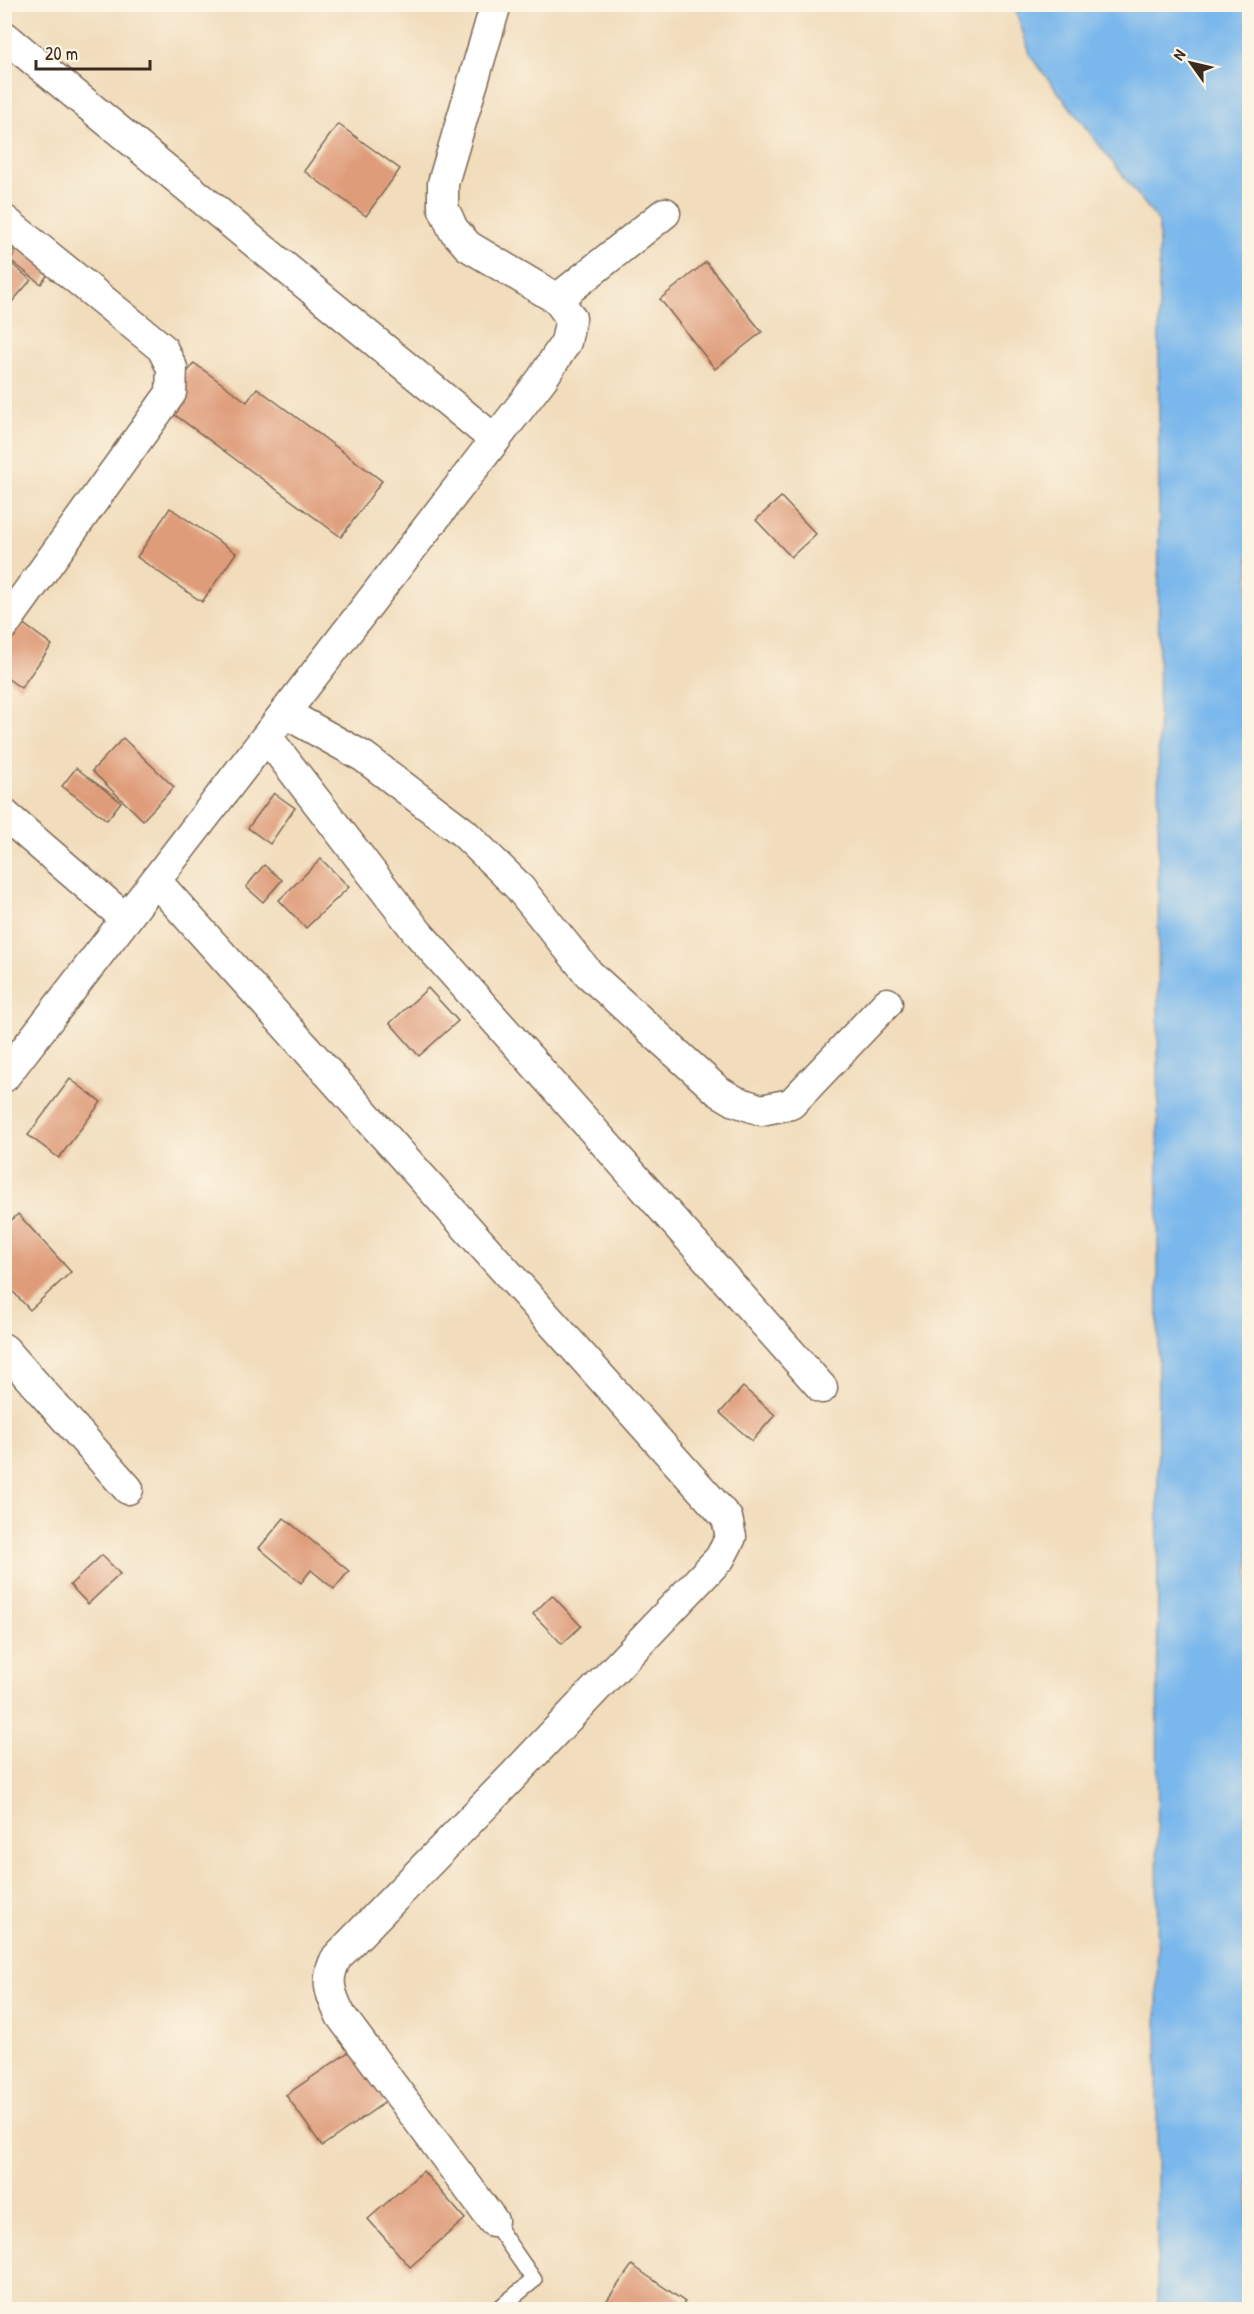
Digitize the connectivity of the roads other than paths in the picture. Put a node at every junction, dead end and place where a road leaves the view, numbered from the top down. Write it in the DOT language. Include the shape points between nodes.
graph roads {
  1 [pos="496,4"];
  2 [pos="4,36"];
  3 [pos="665,213"];
  4 [pos="4,220"];
  5 [pos="557,299"];
  6 [pos="495,440"];
  7 [pos="4,625"];
  8 [pos="285,712"];
  9 [pos="267,737"];
  10 [pos="4,814"];
  11 [pos="156,881"];
  12 [pos="126,919"];
  13 [pos="887,1003"];
  14 [pos="4,1077"];
  15 [pos="4,1349"];
  16 [pos="822,1388"];
  17 [pos="128,1489"];
  18 [pos="493,2221"];
  19 [pos="497,2310"];
  1 -- 5 [label="street" via="443,183 443,207 453,229 468,246"];
  2 -- 6 [label="street"];
  3 -- 5 [label="street"];
  4 -- 7 [label="street" via="162,348 172,368 171,393"];
  5 -- 6 [label="street" via="571,318 566,342"];
  6 -- 8 [label="street"];
  8 -- 9 [label="street"];
  8 -- 13 [label="street" via="364,757 464,833 518,886 589,974 718,1091 735,1101 761,1110 791,1104"];
  9 -- 11 [label="street"];
  9 -- 16 [label="street" via="418,933"];
  10 -- 12 [label="street"];
  11 -- 12 [label="street"];
  11 -- 18 [label="street" via="727,1518 731,1537 720,1558 337,1957 329,1971 329,1992 341,2016"];
  12 -- 14 [label="street"];
  15 -- 17 [label="street"];
  18 -- 19 [label="lane" via="534,2280"];
}
